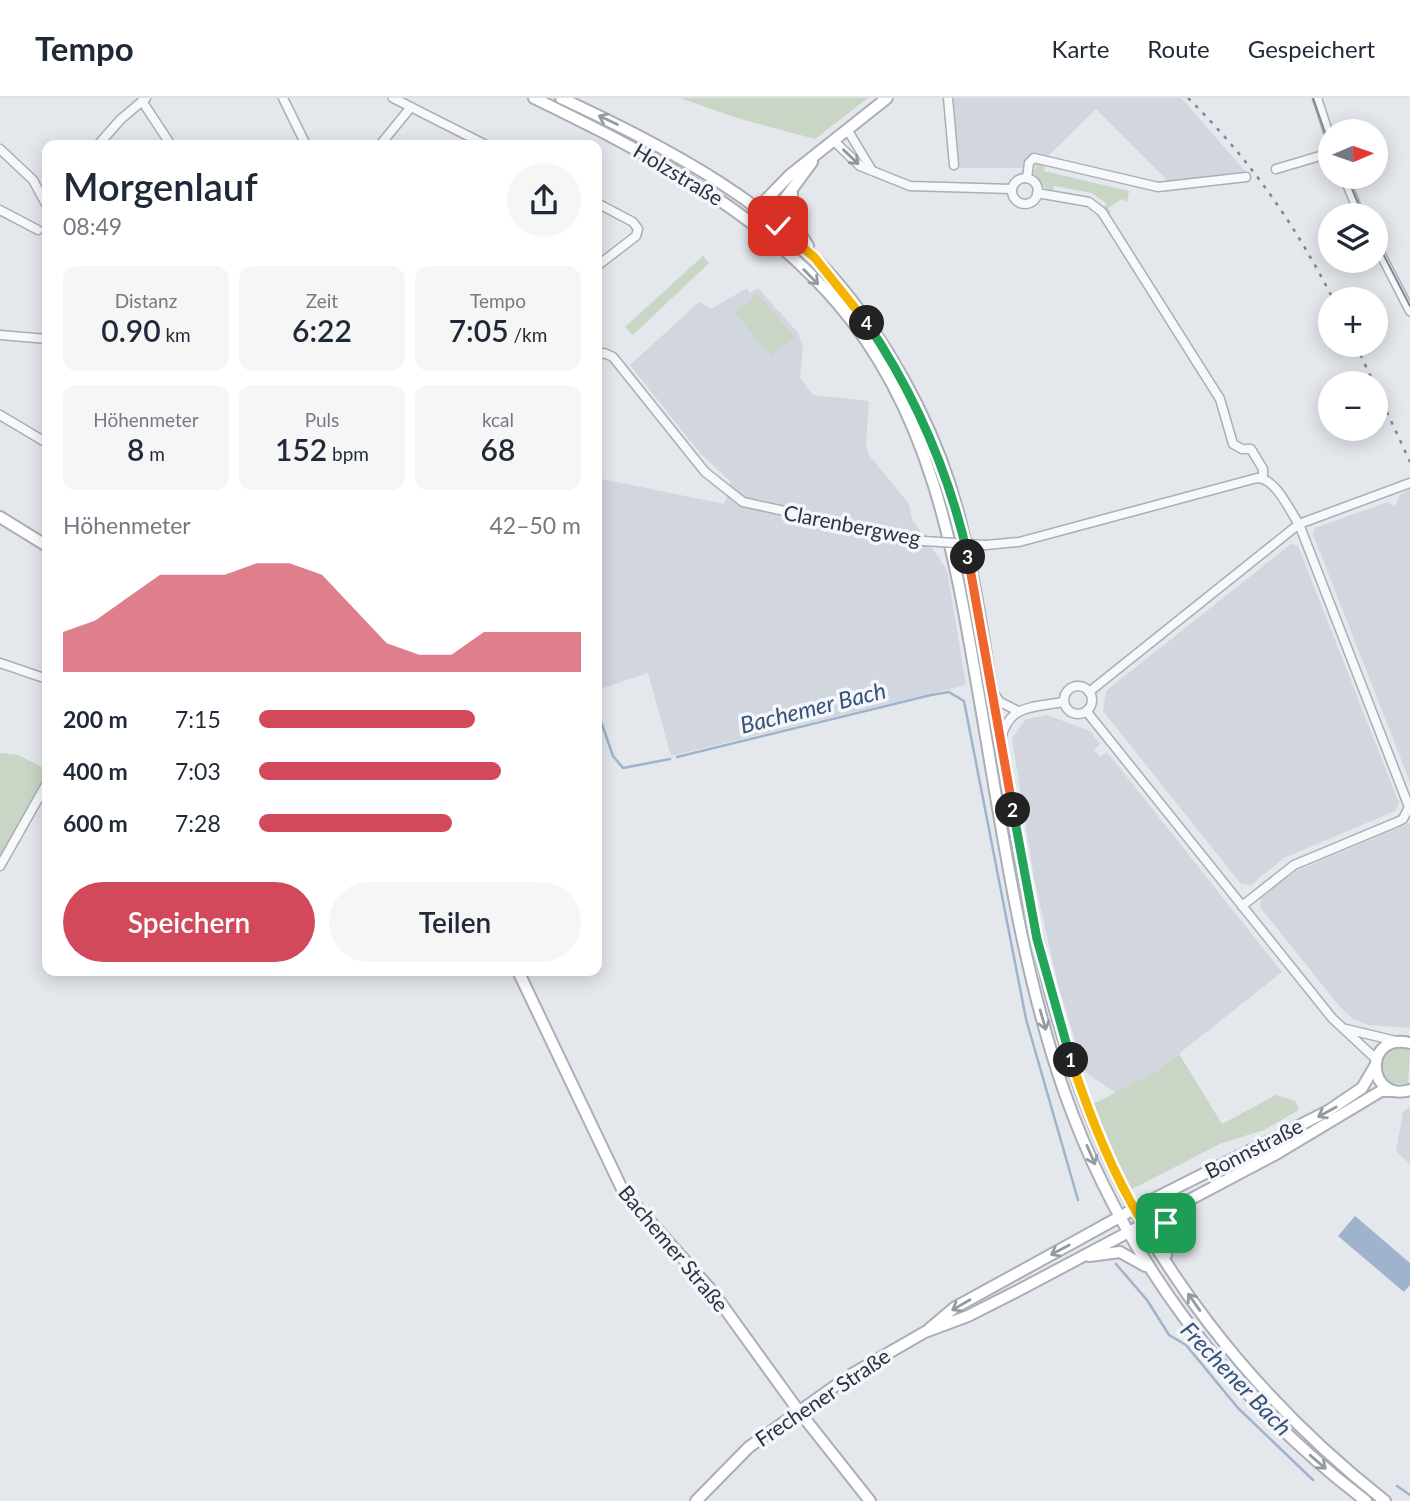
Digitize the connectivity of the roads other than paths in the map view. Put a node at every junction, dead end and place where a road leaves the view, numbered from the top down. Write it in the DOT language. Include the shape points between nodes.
graph roads {
  1 [pos="283,98"];
  2 [pos="393,98"];
  3 [pos="534,98"];
  4 [pos="561,98"];
  5 [pos="887,98"];
  6 [pos="948,98"];
  7 [pos="1317,98"];
  8 [pos="144,100"];
  9 [pos="411,107"];
  10 [pos="1324,119"];
  11 [pos="847,129"];
  12 [pos="102,140"];
  13 [pos="168,140"];
  14 [pos="304,140"];
  15 [pos="384,140"];
  16 [pos="476,140"];
  17 [pos="833,141"];
  18 [pos="0,149"];
  19 [pos="818,154"];
  20 [pos="1318,157"];
  21 [pos="954,165"];
  22 [pos="871,169"];
  23 [pos="1276,169"];
  24 [pos="1246,177"];
  25 [pos="1027,178"];
  26 [pos="1012,189"];
  27 [pos="793,190"];
  28 [pos="1037,193"];
  29 [pos="42,195"];
  30 [pos="602,206"];
  31 [pos="758,208"];
  32 [pos="0,210"];
  33 [pos="30,215"];
  34 [pos="18,218"];
  35 [pos="771,219"];
  36 [pos="747,220"];
  37 [pos="38,230"];
  38 [pos="761,231"];
  39 [pos="815,258"];
  40 [pos="602,263"];
  41 [pos="1388,268"];
  42 [pos="1410,311"];
  43 [pos="0,335"];
  44 [pos="42,339"];
  45 [pos="602,355"];
  46 [pos="0,415"];
  47 [pos="42,440"];
  48 [pos="1263,478"];
  49 [pos="1406,484"];
  50 [pos="0,517"];
  51 [pos="1299,524"];
  52 [pos="42,543"];
  53 [pos="0,663"];
  54 [pos="42,677"];
  55 [pos="991,690"];
  56 [pos="1089,692"];
  57 [pos="1063,702"];
  58 [pos="1018,711"];
  59 [pos="1087,712"];
  60 [pos="1000,741"];
  61 [pos="42,792"];
  62 [pos="0,866"];
  63 [pos="1242,906"];
  64 [pos="520,976"];
  65 [pos="1343,1028"];
  66 [pos="1396,1041"];
  67 [pos="1410,1042"];
  68 [pos="1376,1062"];
  69 [pos="1410,1090"];
  70 [pos="1392,1091"];
  71 [pos="1186,1202"];
  72 [pos="1134,1209"];
  73 [pos="1119,1217"];
  74 [pos="1143,1223"];
  75 [pos="1128,1232"];
  76 [pos="1083,1257"];
  77 [pos="1167,1262"];
  78 [pos="1148,1269"];
  79 [pos="925,1332"];
  80 [pos="798,1410"];
  81 [pos="696,1501"];
  82 [pos="870,1501"];
  83 [pos="1366,1501"];
  84 [pos="1385,1501"];
  1 -- 14 [label="street"];
  2 -- 9 [label="street"];
  3 -- 36 [label="main road, Holzstraße" via="645,153"];
  31 -- 4 [label="main road, Holzstraße, one-way" via="696,166"];
  5 -- 11 [label="main road"];
  6 -- 21 [label="street"];
  7 -- 10 [label="street"];
  8 -- 12 [label="street"];
  8 -- 13 [label="street"];
  9 -- 15 [label="street"];
  9 -- 16 [label="street"];
  11 -- 17 [label="main road"];
  11 -- 22 [label="street"];
  17 -- 19 [label="main road"];
  17 -- 22 [label="street, one-way" via="860,166"];
  18 -- 29 [label="street" via="33,180"];
  19 -- 27 [label="main road"];
  19 -- 31 [label="main road"];
  20 -- 23 [label="street"];
  22 -- 26 [label="street" via="910,186"];
  24 -- 25 [label="street" via="1158,187 1034,158"];
  25 -- 26 [label="street" via="1019,179"];
  25 -- 28 [label="street" via="1036,185"];
  26 -- 28 [label="street" via="1023,204"];
  27 -- 35 [label="main road"];
  27 -- 39 [label="main road, Holzstraße" via="791,219"];
  28 -- 48 [label="street" via="1089,202 1102,212 1220,399 1233,444 1251,449"];
  30 -- 40 [label="street" via="638,229 636,236"];
  31 -- 35 [label="main road, Holzstraße"];
  31 -- 36 [label="main road"];
  32 -- 34 [label="street"];
  33 -- 34 [label="street"];
  34 -- 37 [label="street"];
  35 -- 38 [label="main road"];
  35 -- 39 [label="main road, Holzstraße"];
  36 -- 38 [label="main road, Holzstraße"];
  38 -- 73 [label="main road, Holzstraße, one-way" via="840,306 883,370 914,426 932,472 961,591 1035,990 1065,1093"];
  39 -- 55 [label="main road, Holzstraße" via="853,302 925,420 958,513"];
  41 -- 42 [label="street"];
  43 -- 44 [label="street"];
  45 -- 48 [label="street, Clarenbergweg, bridge" via="613,357 705,472 743,502 924,541 1019,542"];
  46 -- 47 [label="street"];
  48 -- 51 [label="street"];
  49 -- 51 [label="street"];
  50 -- 52 [label="main road"];
  51 -- 56 [label="street"];
  51 -- 63 [label="street" via="1409,807 1397,822 1294,865"];
  53 -- 54 [label="street"];
  55 -- 58 [label="street" via="1000,702"];
  55 -- 60 [label="main road, Holzstraße"];
  56 -- 57 [label="street" via="1081,686 1071,688"];
  56 -- 59 [label="street" via="1092,700"];
  57 -- 58 [label="street"];
  57 -- 59 [label="street" via="1073,714"];
  58 -- 60 [label="street" via="1004,723"];
  59 -- 63 [label="street"];
  60 -- 72 [label="main road, Holzstraße" via="1049,990 1085,1103"];
  61 -- 62 [label="street"];
  63 -- 65 [label="street"];
  64 -- 80 [label="main road, Bachemer Straße" via="623,1191 705,1282"];
  65 -- 66 [label="street"];
  65 -- 68 [label="street"];
  66 -- 67 [label="main road"];
  66 -- 68 [label="main road, Bonnstraße" via="1383,1048"];
  68 -- 70 [label="main road" via="1381,1082"];
  68 -- 72 [label="main road, Bonnstraße, one-way" via="1362,1087 1328,1111"];
  69 -- 70 [label="main road, Bonnstraße"];
  70 -- 71 [label="main road, Bonnstraße" via="1371,1097"];
  71 -- 74 [label="main road, Bonnstraße"];
  71 -- 77 [label="main road" via="1163,1230"];
  72 -- 73 [label="main road, Bonnstraße"];
  72 -- 74 [label="main road, Holzstraße"];
  73 -- 75 [label="main road, Holzstraße"];
  73 -- 79 [label="main road, Frechener Straße, one-way" via="954,1308"];
  74 -- 75 [label="main road, Bonnstraße"];
  74 -- 77 [label="main road, Holzstraße"];
  75 -- 76 [label="main road, Frechener Straße"];
  75 -- 78 [label="main road, Holzstraße"];
  76 -- 78 [label="main road" via="1120,1252"];
  76 -- 79 [label="main road, Frechener Straße" via="968,1316"];
  84 -- 77 [label="main road, Holzstraße, one-way" via="1282,1411 1222,1341"];
  78 -- 83 [label="main road, Holzstraße, one-way" via="1202,1343 1270,1419"];
  79 -- 80 [label="main road, Frechener Straße"];
  80 -- 81 [label="main road, Frechener Straße" via="750,1447"];
  80 -- 82 [label="main road, Bachemer Straße"];
}
